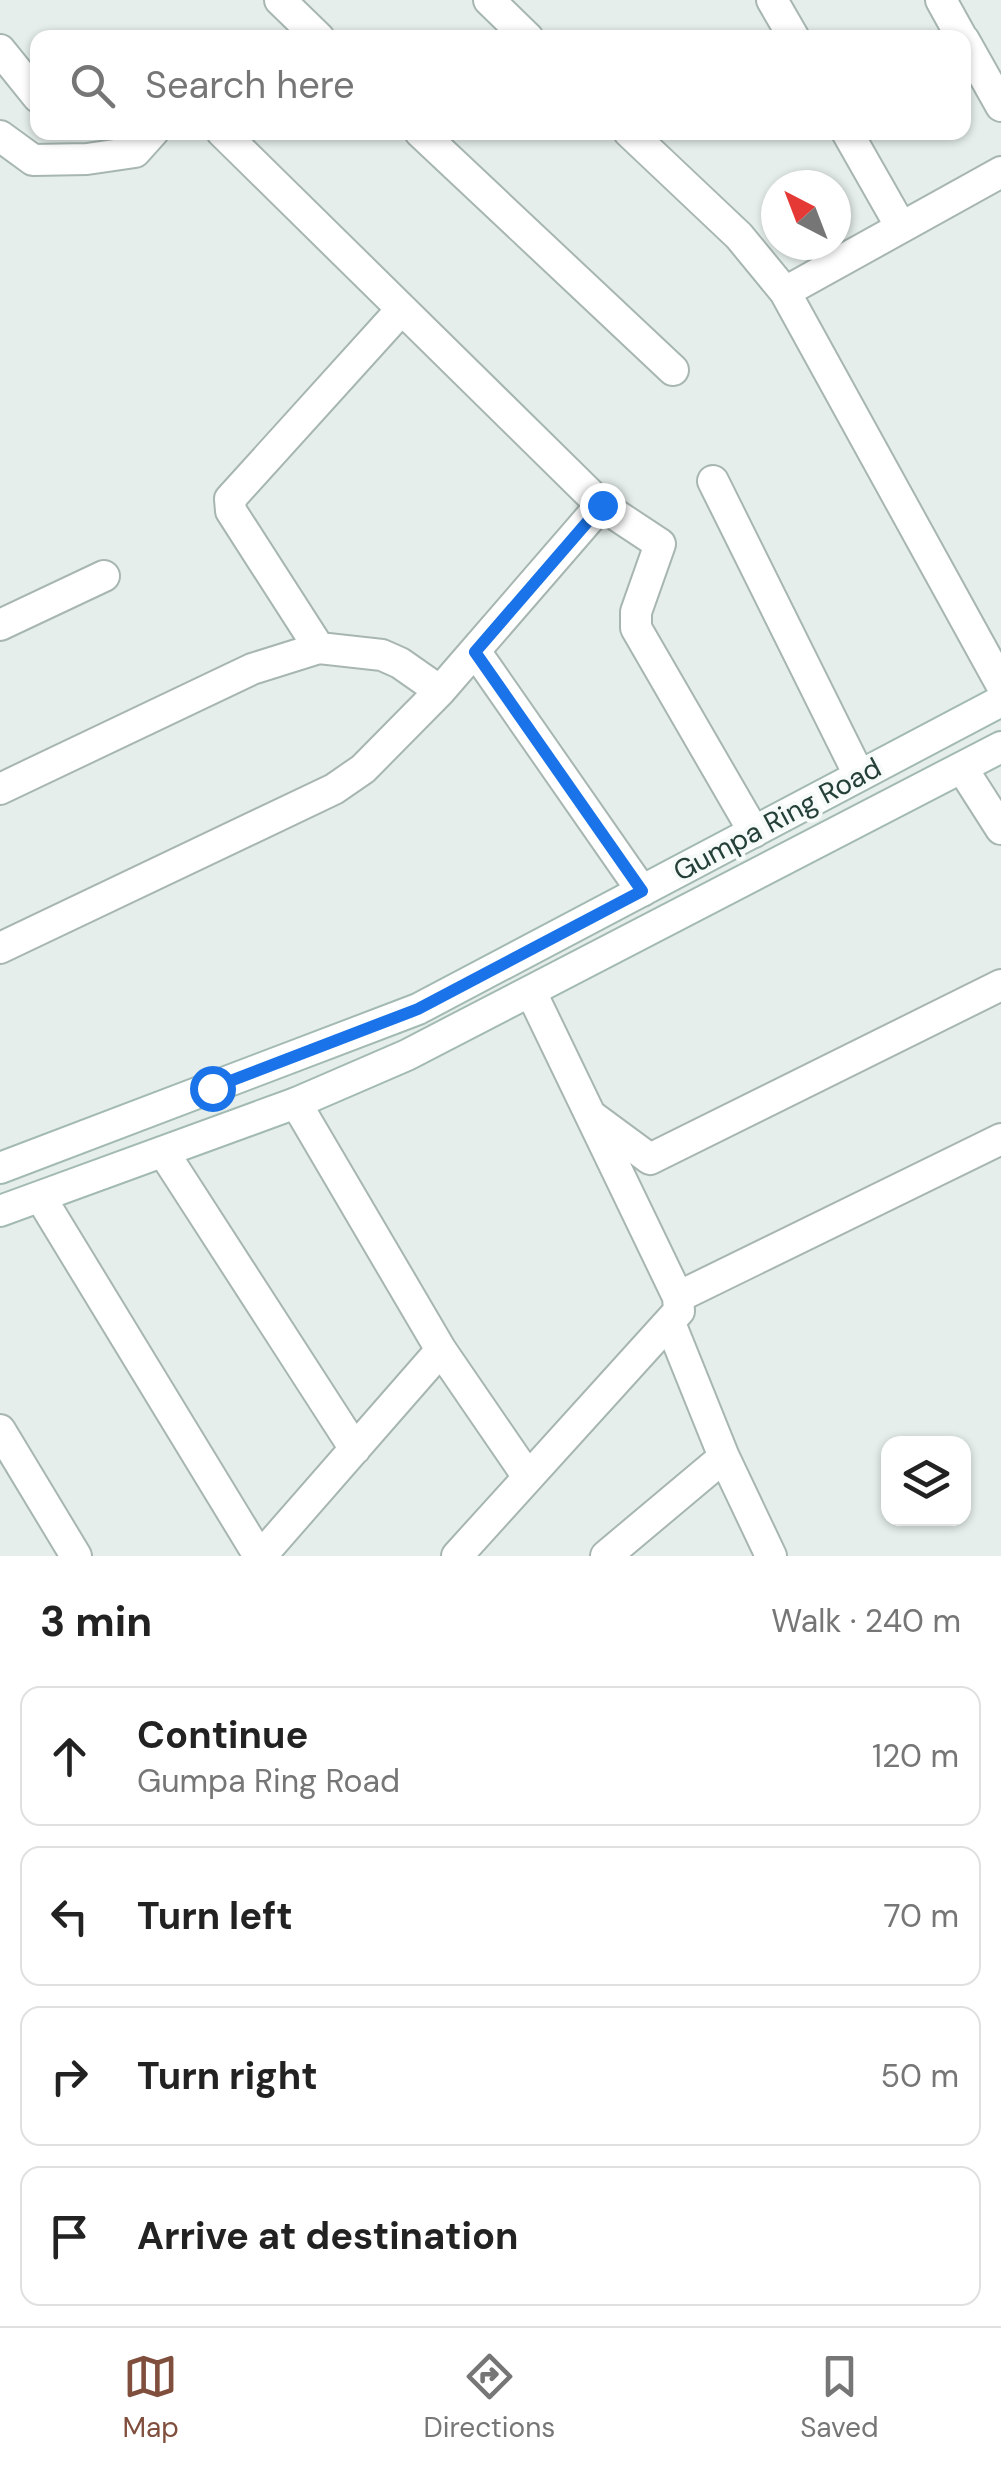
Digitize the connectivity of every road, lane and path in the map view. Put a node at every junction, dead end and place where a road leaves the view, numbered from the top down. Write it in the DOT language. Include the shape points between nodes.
graph roads {
  1 [pos="280,0"];
  2 [pos="489,0"];
  3 [pos="772,0"];
  4 [pos="941,0"];
  5 [pos="307,30"];
  6 [pos="520,30"];
  7 [pos="789,30"];
  8 [pos="958,30"];
  9 [pos="0,50"];
  10 [pos="971,53"];
  11 [pos="30,87"];
  12 [pos="1001,106"];
  13 [pos="0,136"];
  14 [pos="72,140"];
  15 [pos="146,140"];
  16 [pos="230,140"];
  17 [pos="429,140"];
  18 [pos="638,140"];
  19 [pos="852,140"];
  20 [pos="87,159"];
  21 [pos="1001,172"];
  22 [pos="901,227"];
  23 [pos="785,292"];
  24 [pos="400,310"];
  25 [pos="673,370"];
  26 [pos="712,480"];
  27 [pos="602,505"];
  28 [pos="104,576"];
  29 [pos="0,625"];
  30 [pos="319,648"];
  31 [pos="475,652"];
  32 [pos="1001,684"];
  33 [pos="440,691"];
  34 [pos="1001,701"];
  35 [pos="1001,747"];
  36 [pos="962,768"];
  37 [pos="859,775"];
  38 [pos="0,789"];
  39 [pos="1001,830"];
  40 [pos="754,832"];
  41 [pos="642,891"];
  42 [pos="0,948"];
  43 [pos="1001,985"];
  44 [pos="532,992"];
  45 [pos="296,1103"];
  46 [pos="590,1115"];
  47 [pos="1001,1139"];
  48 [pos="164,1152"];
  49 [pos="0,1168"];
  50 [pos="41,1198"];
  51 [pos="0,1212"];
  52 [pos="674,1310"];
  53 [pos="441,1350"];
  54 [pos="0,1430"];
  55 [pos="355,1450"];
  56 [pos="724,1458"];
  57 [pos="528,1477"];
  58 [pos="76,1556"];
  59 [pos="260,1556"];
  60 [pos="457,1556"];
  61 [pos="606,1556"];
  62 [pos="770,1556"];
  1 -- 5 [label="street"];
  2 -- 6 [label="street"];
  3 -- 7 [label="street"];
  4 -- 8 [label="street"];
  9 -- 11 [label="street"];
  10 -- 12 [label="street"];
  13 -- 20 [label="street" via="32,160"];
  14 -- 20 [label="street"];
  15 -- 20 [label="street" via="135,152"];
  16 -- 24 [label="street"];
  17 -- 25 [label="street"];
  18 -- 23 [label="street" via="740,236"];
  19 -- 22 [label="street"];
  21 -- 22 [label="street"];
  22 -- 23 [label="street"];
  23 -- 32 [label="street"];
  24 -- 27 [label="street"];
  24 -- 30 [label="street" via="230,498 231,511"];
  26 -- 37 [label="street"];
  27 -- 31 [label="street"];
  27 -- 40 [label="street" via="660,544 636,628"];
  28 -- 29 [label="street"];
  30 -- 33 [label="street" via="382,655"];
  30 -- 38 [label="street" via="252,669"];
  31 -- 33 [label="street"];
  31 -- 41 [label="street"];
  33 -- 42 [label="street" via="363,770 334,789"];
  34 -- 37 [label="street, Gumpa Ring Road"];
  35 -- 36 [label="street, Gumpa Ring Road"];
  36 -- 39 [label="street"];
  36 -- 44 [label="street, Gumpa Ring Road"];
  37 -- 40 [label="street, Gumpa Ring Road"];
  40 -- 41 [label="street, Gumpa Ring Road"];
  41 -- 49 [label="street, Gumpa Ring Road" via="418,1009"];
  43 -- 46 [label="street" via="650,1158"];
  44 -- 45 [label="street, Gumpa Ring Road"];
  44 -- 46 [label="street"];
  45 -- 48 [label="street, Gumpa Ring Road"];
  45 -- 53 [label="street"];
  46 -- 52 [label="street"];
  47 -- 52 [label="street"];
  48 -- 50 [label="street, Gumpa Ring Road"];
  48 -- 55 [label="street"];
  50 -- 51 [label="street, Gumpa Ring Road"];
  50 -- 59 [label="street"];
  52 -- 56 [label="street"];
  52 -- 57 [label="street"];
  53 -- 55 [label="street"];
  53 -- 57 [label="street"];
  54 -- 58 [label="street"];
  55 -- 59 [label="street"];
  56 -- 61 [label="street"];
  56 -- 62 [label="street"];
  57 -- 60 [label="street"];
}
